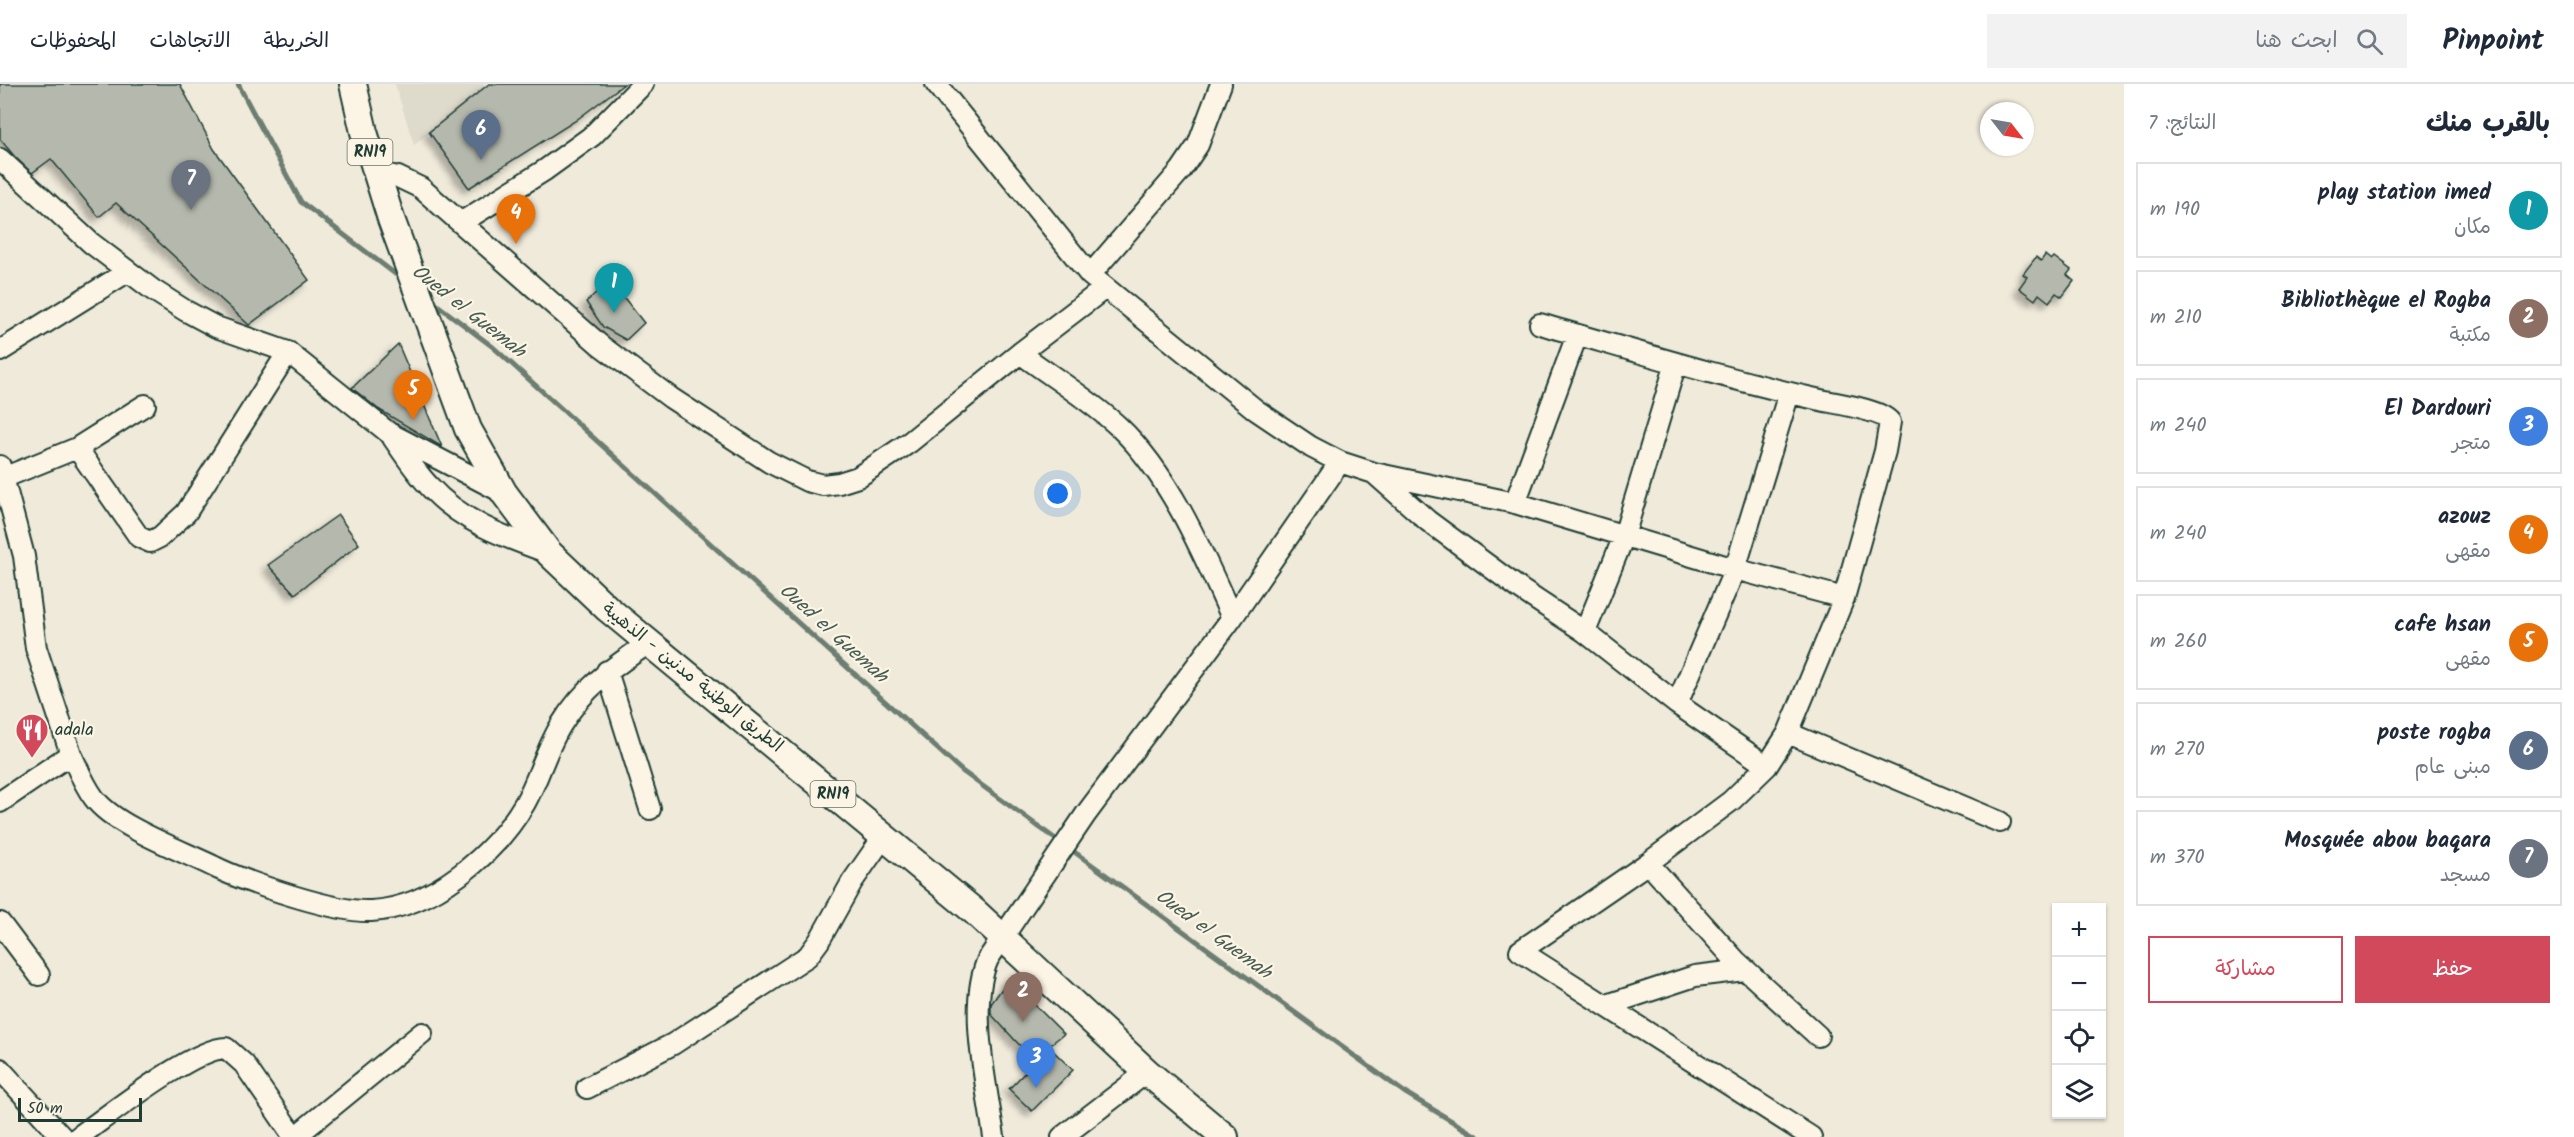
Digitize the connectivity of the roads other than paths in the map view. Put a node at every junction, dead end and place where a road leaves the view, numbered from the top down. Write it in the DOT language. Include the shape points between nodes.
graph roads {
  1 [pos="352,84"];
  2 [pos="643,84"];
  3 [pos="936,84"];
  4 [pos="1221,84"];
  5 [pos="0,159"];
  6 [pos="375,172"];
  7 [pos="462,222"];
  8 [pos="127,272"];
  9 [pos="1090,275"];
  10 [pos="1105,288"];
  11 [pos="1540,324"];
  12 [pos="1577,335"];
  13 [pos="0,351"];
  14 [pos="288,352"];
  15 [pos="1020,353"];
  16 [pos="1676,363"];
  17 [pos="1789,393"];
  18 [pos="145,405"];
  19 [pos="389,434"];
  20 [pos="77,448"];
  21 [pos="1340,462"];
  22 [pos="2,472"];
  23 [pos="1374,473"];
  24 [pos="504,493"];
  25 [pos="1515,503"];
  26 [pos="1624,536"];
  27 [pos="549,553"];
  28 [pos="1735,569"];
  29 [pos="1844,598"];
  30 [pos="1232,618"];
  31 [pos="1585,632"];
  32 [pos="649,643"];
  33 [pos="608,671"];
  34 [pos="1677,704"];
  35 [pos="1788,733"];
  36 [pos="71,754"];
  37 [pos="1767,766"];
  38 [pos="0,802"];
  39 [pos="650,809"];
  40 [pos="2000,822"];
  41 [pos="884,836"];
  42 [pos="1648,863"];
  43 [pos="0,923"];
  44 [pos="1002,936"];
  45 [pos="1745,970"];
  46 [pos="39,975"];
  47 [pos="1607,1005"];
  48 [pos="422,1033"];
  49 [pos="1818,1036"];
  50 [pos="0,1069"];
  51 [pos="1147,1072"];
  52 [pos="588,1088"];
  53 [pos="62,1137"];
  54 [pos="78,1137"];
  55 [pos="294,1137"];
  56 [pos="994,1137"];
  57 [pos="1062,1137"];
  58 [pos="1225,1137"];
  59 [pos="1811,1137"];
  1 -- 6 [label="main road, الطريق الوطنية مدنين - الذهيبة / RN19"];
  2 -- 7 [label="street" via="584,142"];
  3 -- 9 [label="street"];
  4 -- 9 [label="street" via="1206,127 1187,162"];
  5 -- 8 [label="street"];
  6 -- 7 [label="street" via="421,188"];
  6 -- 24 [label="main road, الطريق الوطنية مدنين - الذهيبة / RN19" via="468,429"];
  7 -- 15 [label="street" via="600,345 769,462 807,481 839,483 858,477 910,442"];
  8 -- 13 [label="street"];
  8 -- 14 [label="street" via="216,327"];
  9 -- 10 [label="street"];
  10 -- 15 [label="street"];
  10 -- 21 [label="street" via="1256,410"];
  11 -- 12 [label="street"];
  12 -- 16 [label="street"];
  12 -- 25 [label="street"];
  14 -- 19 [label="street"];
  14 -- 20 [label="street" via="186,513 150,542 139,537"];
  15 -- 30 [label="street" via="1102,413 1142,452 1175,502"];
  16 -- 17 [label="street"];
  16 -- 26 [label="street"];
  17 -- 28 [label="street"];
  17 -- 29 [label="street" via="1869,411 1890,422"];
  18 -- 20 [label="street"];
  19 -- 24 [label="street"];
  19 -- 27 [label="street" via="429,487 453,508 496,533"];
  20 -- 22 [label="street"];
  21 -- 23 [label="street"];
  21 -- 30 [label="street"];
  22 -- 36 [label="street" via="24,556 36,648"];
  23 -- 25 [label="street"];
  23 -- 31 [label="street" via="1428,521"];
  24 -- 27 [label="main road, الطريق الوطنية مدنين - الذهيبة / RN19"];
  25 -- 26 [label="street"];
  26 -- 28 [label="street"];
  26 -- 31 [label="street"];
  27 -- 32 [label="main road, الطريق الوطنية مدنين - الذهيبة / RN19"];
  28 -- 29 [label="street"];
  28 -- 34 [label="street"];
  29 -- 35 [label="street"];
  30 -- 44 [label="street" via="1119,769"];
  31 -- 34 [label="street"];
  32 -- 33 [label="street"];
  32 -- 41 [label="main road, الطريق الوطنية مدنين - الذهيبة / RN19"];
  33 -- 36 [label="street" via="580,697 560,726 525,803 484,856 425,896 369,912 306,900 226,872 124,824 95,800"];
  33 -- 39 [label="street"];
  34 -- 37 [label="street"];
  35 -- 37 [label="street"];
  35 -- 40 [label="street"];
  36 -- 38 [label="street"];
  37 -- 42 [label="street" via="1731,801"];
  41 -- 44 [label="main road, الطريق الوطنية مدنين - الذهيبة / RN19"];
  41 -- 52 [label="street" via="808,956 673,1044"];
  42 -- 45 [label="street"];
  42 -- 47 [label="street" via="1520,951"];
  43 -- 46 [label="street"];
  44 -- 51 [label="main road, الطريق الوطنية مدنين - الذهيبة / RN19"];
  44 -- 56 [label="street" via="984,969 979,1000"];
  45 -- 47 [label="street" via="1695,976"];
  45 -- 49 [label="street"];
  47 -- 59 [label="street"];
  48 -- 55 [label="street"];
  50 -- 53 [label="street"];
  51 -- 57 [label="street"];
  51 -- 58 [label="main road, الطريق الوطنية مدنين - الذهيبة / RN19"];
  54 -- 55 [label="street" via="194,1057 226,1047 243,1064"];
}
